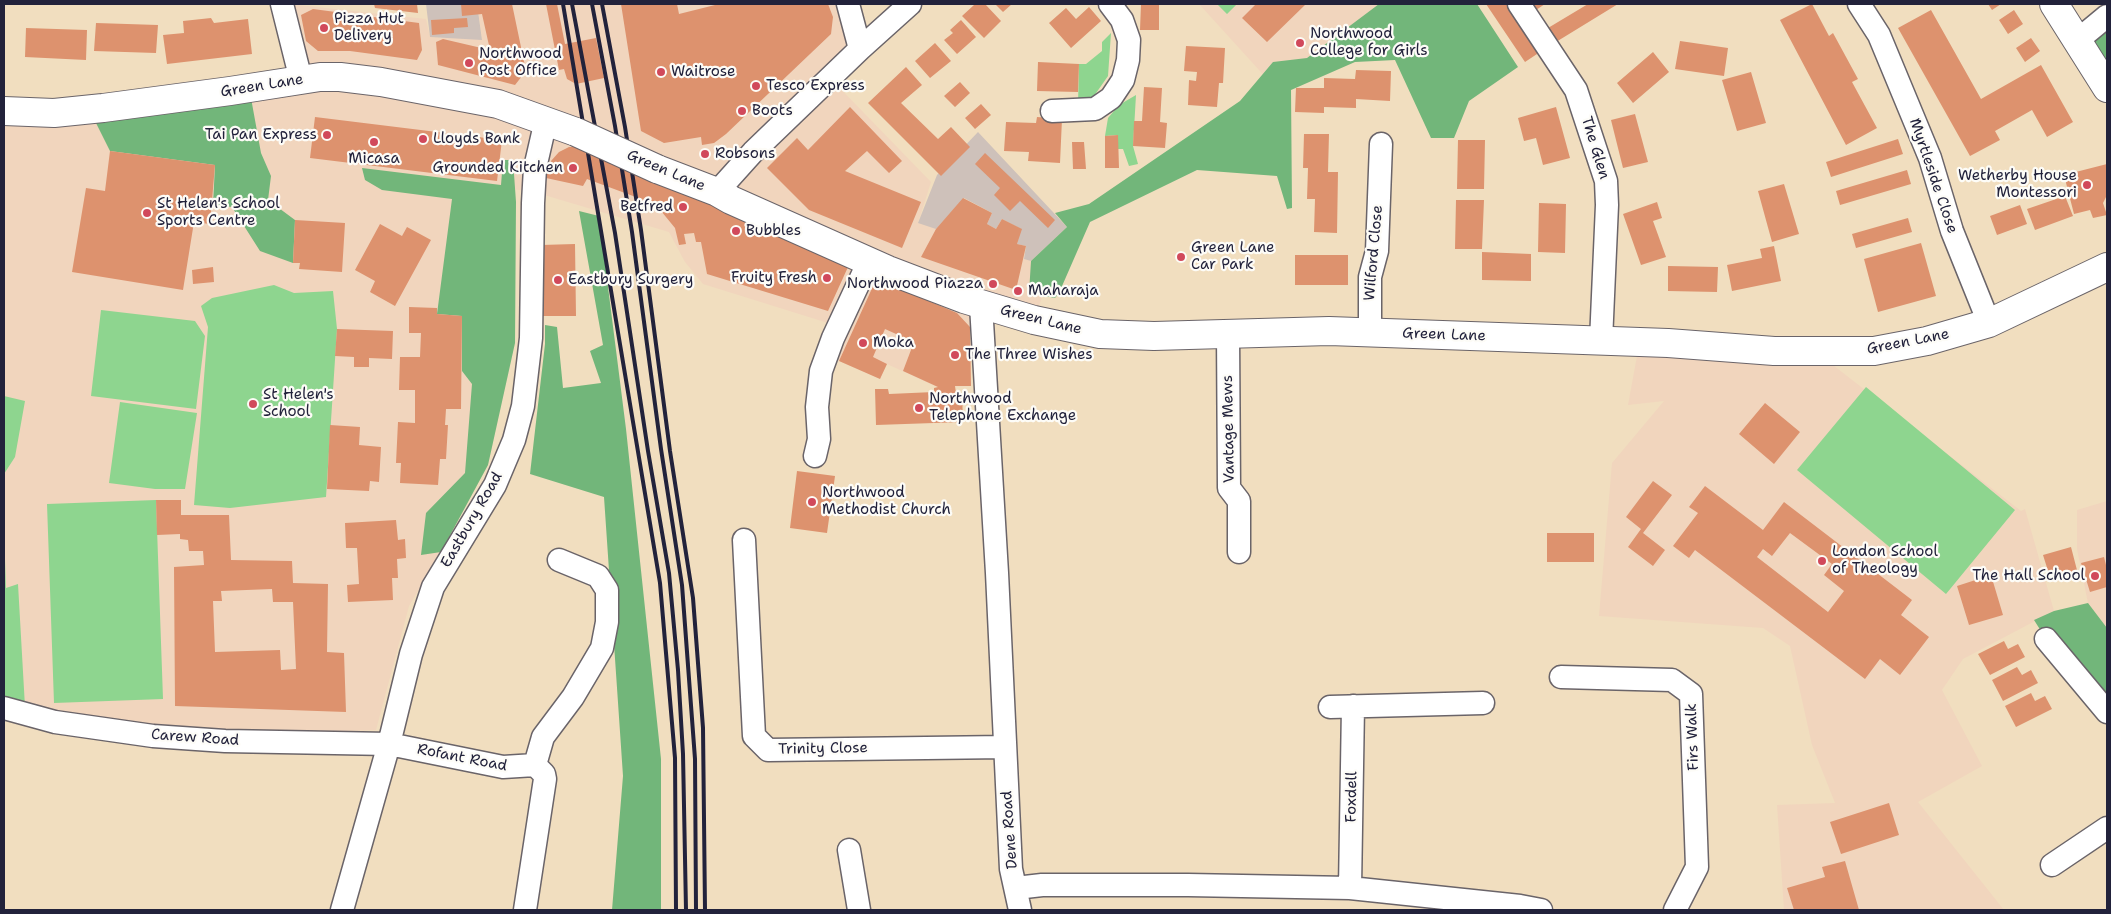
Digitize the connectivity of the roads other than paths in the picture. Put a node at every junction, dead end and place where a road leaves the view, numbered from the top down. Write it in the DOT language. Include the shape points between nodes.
graph roads {
  1 [pos="282,4"];
  2 [pos="848,4"];
  3 [pos="910,4"];
  4 [pos="1110,4"];
  5 [pos="1519,4"];
  6 [pos="1859,4"];
  7 [pos="2054,4"];
  8 [pos="2107,16"];
  9 [pos="2078,40"];
  10 [pos="860,49"];
  11 [pos="301,80"];
  12 [pos="2107,88"];
  13 [pos="4,111"];
  14 [pos="1052,112"];
  15 [pos="546,120"];
  16 [pos="1381,144"];
  17 [pos="717,192"];
  18 [pos="868,260"];
  19 [pos="2107,267"];
  20 [pos="981,305"];
  21 [pos="1989,323"];
  22 [pos="1228,333"];
  23 [pos="1370,333"];
  24 [pos="1601,341"];
  25 [pos="815,456"];
  26 [pos="744,540"];
  27 [pos="1238,552"];
  28 [pos="559,560"];
  29 [pos="2046,639"];
  30 [pos="1561,677"];
  31 [pos="1483,704"];
  32 [pos="1353,706"];
  33 [pos="1330,707"];
  34 [pos="4,708"];
  35 [pos="2107,712"];
  36 [pos="389,744"];
  37 [pos="1005,747"];
  38 [pos="535,765"];
  39 [pos="2107,828"];
  40 [pos="849,850"];
  41 [pos="2052,865"];
  42 [pos="1016,888"];
  43 [pos="1350,888"];
  44 [pos="342,910"];
  45 [pos="525,910"];
  46 [pos="859,910"];
  47 [pos="1020,910"];
  48 [pos="1541,910"];
  49 [pos="1675,910"];
  1 -- 11 [label="street"];
  2 -- 10 [label="street"];
  3 -- 10 [label="street"];
  4 -- 14 [label="street" via="1122,20 1129,40 1123,80 1111,98 1095,109"];
  5 -- 24 [label="street, The Glen" via="1576,90 1606,181"];
  6 -- 21 [label="street, Myrtleside Close" via="1879,35 1930,158 1952,230"];
  7 -- 9 [label="main road"];
  8 -- 9 [label="street"];
  9 -- 12 [label="main road"];
  10 -- 17 [label="street" via="753,152"];
  11 -- 13 [label="main road, Green Lane" via="103,108 54,113"];
  11 -- 15 [label="main road, Green Lane" via="320,76 381,82 498,104"];
  15 -- 17 [label="main road, Green Lane, bridge"];
  15 -- 36 [label="street, Eastbury Road" via="535,168 531,338 523,406 514,440 495,485 434,587 411,654"];
  16 -- 23 [label="street, Wilford Close" via="1377,250 1370,277"];
  17 -- 18 [label="main road, Green Lane"];
  18 -- 20 [label="main road, Green Lane"];
  18 -- 25 [label="street" via="821,371 817,407 819,439"];
  19 -- 21 [label="main road, Green Lane"];
  20 -- 22 [label="main road, Green Lane" via="1100,334"];
  20 -- 37 [label="street, Dene Road"];
  21 -- 24 [label="main road, Green Lane" via="1926,341 1874,351 1774,351"];
  22 -- 23 [label="main road, Green Lane"];
  22 -- 27 [label="street, Vantage Mews" via="1229,488 1239,502"];
  23 -- 24 [label="main road, Green Lane"];
  26 -- 37 [label="street, Trinity Close" via="754,736 768,750"];
  28 -- 38 [label="street" via="598,576 607,590 607,622 602,648 573,697 543,737"];
  29 -- 35 [label="street"];
  30 -- 49 [label="street, Firs Walk" via="1672,680 1692,694 1697,867"];
  31 -- 32 [label="street"];
  32 -- 33 [label="street"];
  32 -- 43 [label="street, Foxdell"];
  34 -- 36 [label="street, Carew Road" via="55,722 153,736 225,741"];
  36 -- 38 [label="street, Rofant Road" via="503,767"];
  36 -- 44 [label="street, Eastbury Road"];
  37 -- 42 [label="street, Dene Road" via="1011,870"];
  38 -- 45 [label="street" via="545,779"];
  39 -- 41 [label="street"];
  40 -- 46 [label="street"];
  42 -- 43 [label="street, Dene Road" via="1188,885"];
  42 -- 47 [label="street"];
  43 -- 48 [label="street, Dene Road"];
}
